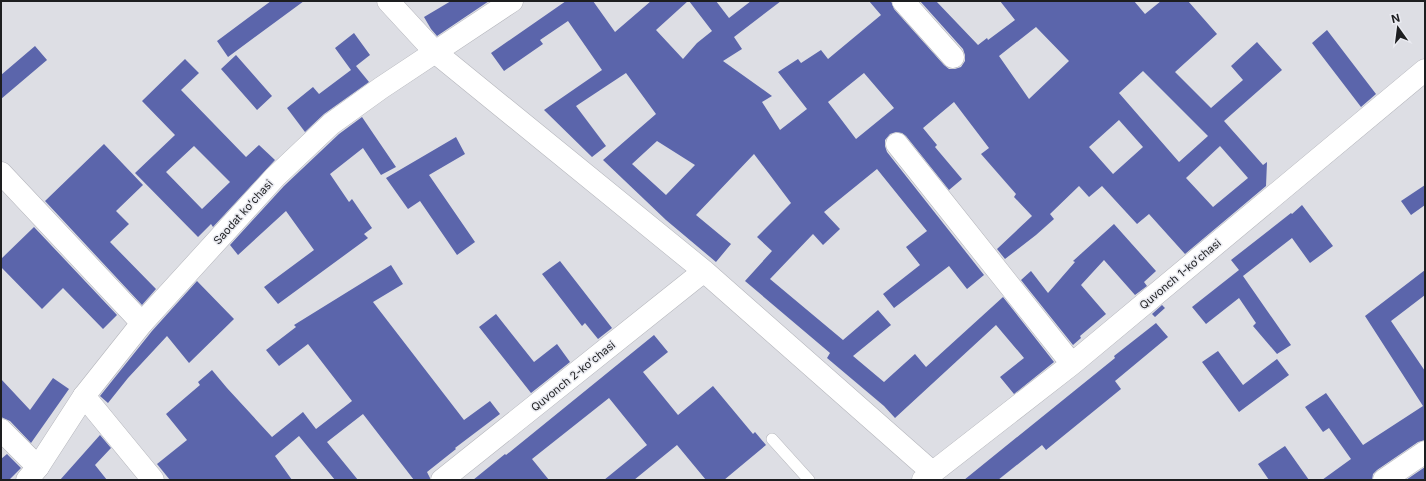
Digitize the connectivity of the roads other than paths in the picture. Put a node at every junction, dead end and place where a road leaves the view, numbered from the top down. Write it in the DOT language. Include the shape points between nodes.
graph roads {
  1 [pos="388,1"];
  2 [pos="512,1"];
  3 [pos="903,1"];
  4 [pos="435,52"];
  5 [pos="953,57"];
  6 [pos="1425,70"];
  7 [pos="897,144"];
  8 [pos="1,173"];
  9 [pos="704,271"];
  10 [pos="142,323"];
  11 [pos="1072,364"];
  12 [pos="84,396"];
  13 [pos="1,430"];
  14 [pos="772,439"];
  15 [pos="1425,452"];
  16 [pos="33,474"];
  17 [pos="928,476"];
  18 [pos="152,480"];
  19 [pos="442,480"];
  20 [pos="809,480"];
  21 [pos="1384,480"];
  1 -- 4 [label="street"];
  2 -- 4 [label="street, Saodat koʻchasi"];
  3 -- 5 [label="street"];
  4 -- 9 [label="street"];
  4 -- 10 [label="street, Saodat koʻchasi" via="331,124 275,177"];
  6 -- 11 [label="street, Quvonch 1-koʻchasi"];
  7 -- 11 [label="street"];
  8 -- 10 [label="street"];
  9 -- 17 [label="street"];
  9 -- 19 [label="street, Quvonch 2-koʻchasi"];
  10 -- 12 [label="street, Saodat koʻchasi"];
  11 -- 17 [label="street, Quvonch 1-koʻchasi"];
  12 -- 16 [label="street, Saodat koʻchasi"];
  12 -- 18 [label="street"];
  13 -- 16 [label="street"];
  14 -- 20 [label="lane"];
  15 -- 21 [label="street"];
}
